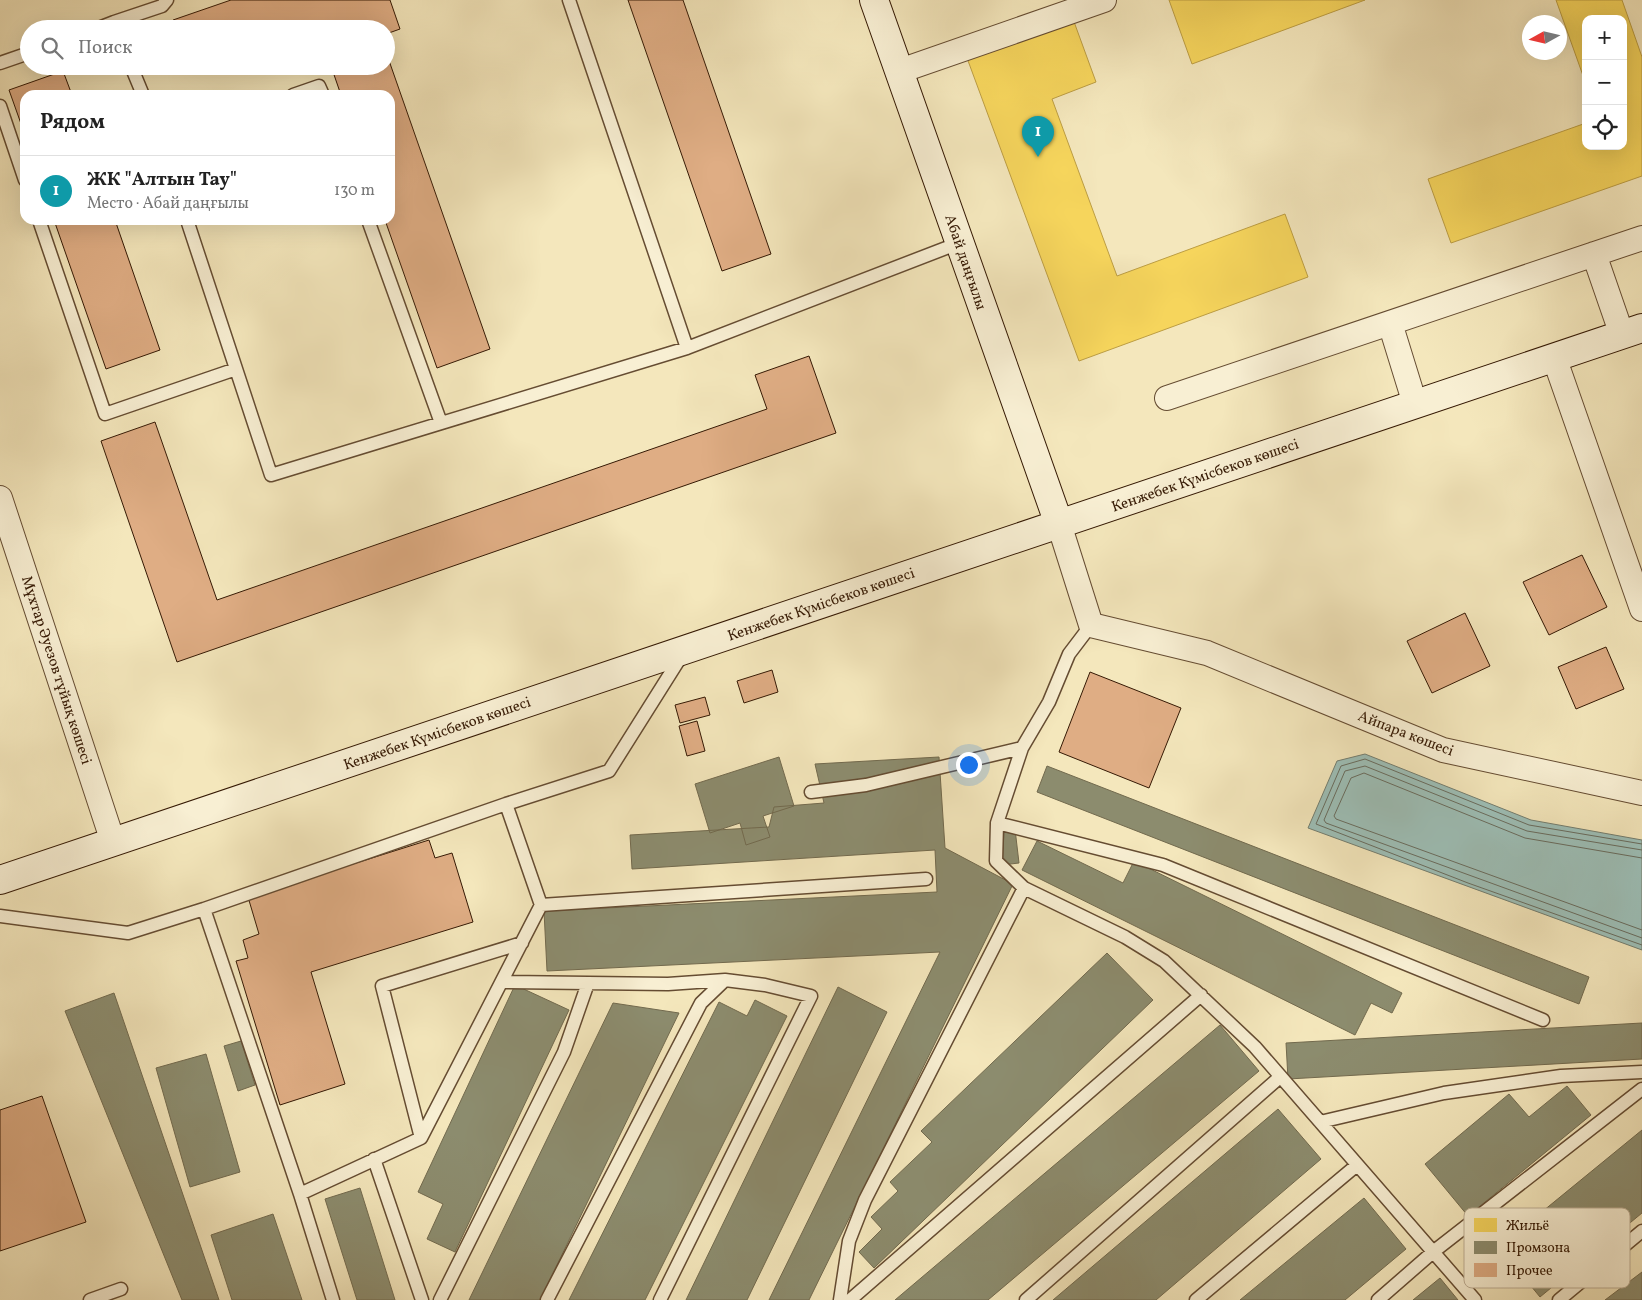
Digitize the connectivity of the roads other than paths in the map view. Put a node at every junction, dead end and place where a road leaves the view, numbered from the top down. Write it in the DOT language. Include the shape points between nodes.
graph roads {
  1 [pos="167,0"];
  2 [pos="569,0"];
  3 [pos="874,0"];
  4 [pos="1104,0"];
  5 [pos="130,20"];
  6 [pos="20,56"];
  7 [pos="0,63"];
  8 [pos="900,71"];
  9 [pos="135,75"];
  10 [pos="141,90"];
  11 [pos="307,90"];
  12 [pos="321,90"];
  13 [pos="0,106"];
  14 [pos="20,165"];
  15 [pos="41,225"];
  16 [pos="189,225"];
  17 [pos="370,225"];
  18 [pos="1642,238"];
  19 [pos="959,243"];
  20 [pos="1594,254"];
  21 [pos="1390,323"];
  22 [pos="1632,331"];
  23 [pos="687,348"];
  24 [pos="1554,358"];
  25 [pos="236,369"];
  26 [pos="1166,398"];
  27 [pos="1415,404"];
  28 [pos="441,423"];
  29 [pos="0,498"];
  30 [pos="1059,524"];
  31 [pos="1642,609"];
  32 [pos="1091,625"];
  33 [pos="685,650"];
  34 [pos="1022,748"];
  35 [pos="811,792"];
  36 [pos="1642,794"];
  37 [pos="506,804"];
  38 [pos="997,823"];
  39 [pos="113,842"];
  40 [pos="926,879"];
  41 [pos="0,880"];
  42 [pos="1024,888"];
  43 [pos="541,905"];
  44 [pos="204,908"];
  45 [pos="0,916"];
  46 [pos="522,942"];
  47 [pos="725,980"];
  48 [pos="502,982"];
  49 [pos="588,983"];
  50 [pos="1202,995"];
  51 [pos="1543,1020"];
  52 [pos="1642,1072"];
  53 [pos="1280,1077"];
  54 [pos="1642,1089"];
  55 [pos="1320,1122"];
  56 [pos="421,1138"];
  57 [pos="374,1159"];
  58 [pos="1356,1165"];
  59 [pos="300,1194"];
  60 [pos="1489,1208"];
  61 [pos="1464,1228"];
  62 [pos="1642,1231"];
  63 [pos="1630,1241"];
  64 [pos="1433,1252"];
  65 [pos="1464,1287"];
  66 [pos="1464,1288"];
  67 [pos="1573,1288"];
  68 [pos="122,1289"];
  69 [pos="90,1300"];
  70 [pos="333,1300"];
  71 [pos="422,1300"];
  72 [pos="440,1300"];
  73 [pos="546,1300"];
  74 [pos="660,1300"];
  75 [pos="840,1300"];
  76 [pos="850,1300"];
  77 [pos="1026,1300"];
  78 [pos="1196,1300"];
  79 [pos="1378,1300"];
  80 [pos="1475,1300"];
  81 [pos="1559,1300"];
  1 -- 5 [label="lane" via="162,6"];
  2 -- 23 [label="lane"];
  3 -- 8 [label="street, Абай даңғылы"];
  4 -- 8 [label="street"];
  6 -- 7 [label="lane"];
  8 -- 19 [label="street, Абай даңғылы"];
  9 -- 10 [label="lane"];
  11 -- 12 [label="lane" via="319,86"];
  13 -- 14 [label="lane"];
  15 -- 25 [label="lane" via="105,414"];
  16 -- 25 [label="lane"];
  17 -- 28 [label="lane"];
  18 -- 20 [label="street"];
  19 -- 23 [label="lane"];
  19 -- 30 [label="street, Абай даңғылы"];
  20 -- 21 [label="street"];
  20 -- 22 [label="street"];
  21 -- 26 [label="street"];
  21 -- 27 [label="street"];
  22 -- 24 [label="street, Кенжебек Күмісбеков көшесі"];
  23 -- 28 [label="lane"];
  24 -- 27 [label="street, Кенжебек Күмісбеков көшесі"];
  24 -- 31 [label="street"];
  25 -- 28 [label="lane" via="272,475"];
  27 -- 30 [label="street, Кенжебек Күмісбеков көшесі"];
  29 -- 39 [label="street, Мұхтар Әуезов тұйық көшесі"];
  30 -- 32 [label="street"];
  30 -- 33 [label="street, Кенжебек Күмісбеков көшесі"];
  32 -- 34 [label="lane" via="1069,654 1049,702"];
  32 -- 36 [label="street, Айпара көшесі" via="1206,653 1443,750"];
  33 -- 37 [label="lane" via="609,771"];
  33 -- 39 [label="street, Кенжебек Күмісбеков көшесі"];
  34 -- 35 [label="lane" via="866,785"];
  34 -- 38 [label="lane"];
  37 -- 43 [label="lane"];
  37 -- 44 [label="lane"];
  38 -- 42 [label="lane" via="996,861"];
  38 -- 51 [label="lane" via="1163,864"];
  39 -- 41 [label="street, Кенжебек Күмісбеков көшесі"];
  40 -- 43 [label="lane"];
  42 -- 50 [label="lane" via="1125,937 1164,961"];
  42 -- 75 [label="lane" via="865,1200 849,1241"];
  43 -- 46 [label="lane"];
  44 -- 45 [label="lane" via="128,933"];
  44 -- 59 [label="lane"];
  46 -- 48 [label="lane"];
  46 -- 56 [label="lane" via="382,986"];
  47 -- 49 [label="lane" via="668,984"];
  47 -- 73 [label="lane" via="701,1003"];
  47 -- 74 [label="lane" via="811,996"];
  48 -- 49 [label="lane"];
  48 -- 56 [label="lane"];
  49 -- 72 [label="lane" via="564,1052"];
  50 -- 53 [label="lane" via="1255,1047"];
  50 -- 76 [label="lane"];
  52 -- 55 [label="lane" via="1561,1076 1444,1093"];
  53 -- 55 [label="lane"];
  53 -- 77 [label="lane"];
  54 -- 60 [label="lane"];
  55 -- 58 [label="lane"];
  56 -- 57 [label="lane"];
  57 -- 59 [label="lane"];
  57 -- 71 [label="lane"];
  58 -- 64 [label="lane"];
  58 -- 78 [label="lane"];
  59 -- 70 [label="lane"];
  61 -- 64 [label="lane"];
  62 -- 63 [label="lane"];
  64 -- 65 [label="lane"];
  64 -- 79 [label="lane"];
  66 -- 80 [label="lane"];
  67 -- 81 [label="lane"];
  68 -- 69 [label="lane"];
}
